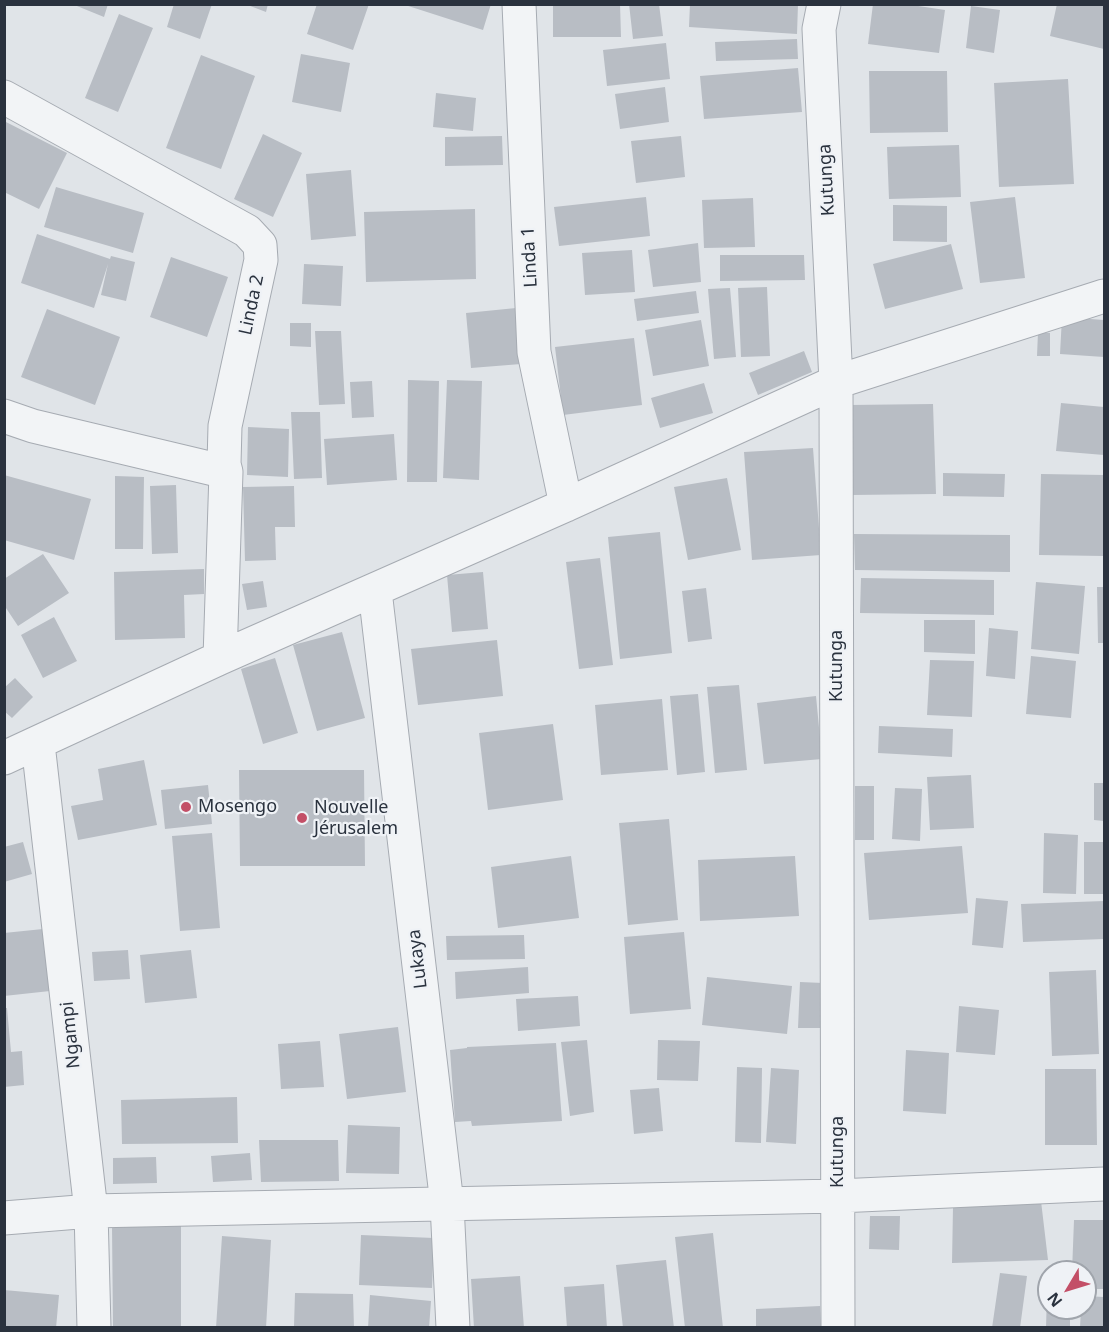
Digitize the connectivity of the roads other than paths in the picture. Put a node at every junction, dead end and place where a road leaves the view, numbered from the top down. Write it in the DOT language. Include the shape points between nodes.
graph roads {
  1 [pos="519,4"];
  2 [pos="824,4"];
  3 [pos="4,97"];
  4 [pos="1104,296"];
  5 [pos="836,382"];
  6 [pos="4,416"];
  7 [pos="226,472"];
  8 [pos="566,506"];
  9 [pos="375,591"];
  10 [pos="220,658"];
  11 [pos="38,744"];
  12 [pos="4,758"];
  13 [pos="1104,1184"];
  14 [pos="838,1196"];
  15 [pos="447,1204"];
  16 [pos="91,1211"];
  17 [pos="4,1218"];
  18 [pos="94,1328"];
  19 [pos="453,1328"];
  20 [pos="838,1328"];
  1 -- 8 [label="street, Linda 1" via="534,352"];
  2 -- 5 [label="street, Kutunga" via="819,29"];
  3 -- 7 [label="street, Linda 2" via="247,231 260,245 261,260 225,426"];
  4 -- 5 [label="street"];
  5 -- 8 [label="street"];
  5 -- 14 [label="street, Kutunga"];
  6 -- 7 [label="street"];
  7 -- 10 [label="street, Linda 2"];
  8 -- 9 [label="street"];
  9 -- 10 [label="street"];
  9 -- 15 [label="street, Lukaya"];
  10 -- 11 [label="street"];
  11 -- 12 [label="street"];
  11 -- 16 [label="street, Ngampi"];
  13 -- 14 [label="street"];
  14 -- 15 [label="street"];
  14 -- 20 [label="street, Kutunga"];
  15 -- 16 [label="street"];
  15 -- 19 [label="street, Lukaya"];
  16 -- 17 [label="street"];
  16 -- 18 [label="street, Ngampi"];
}
